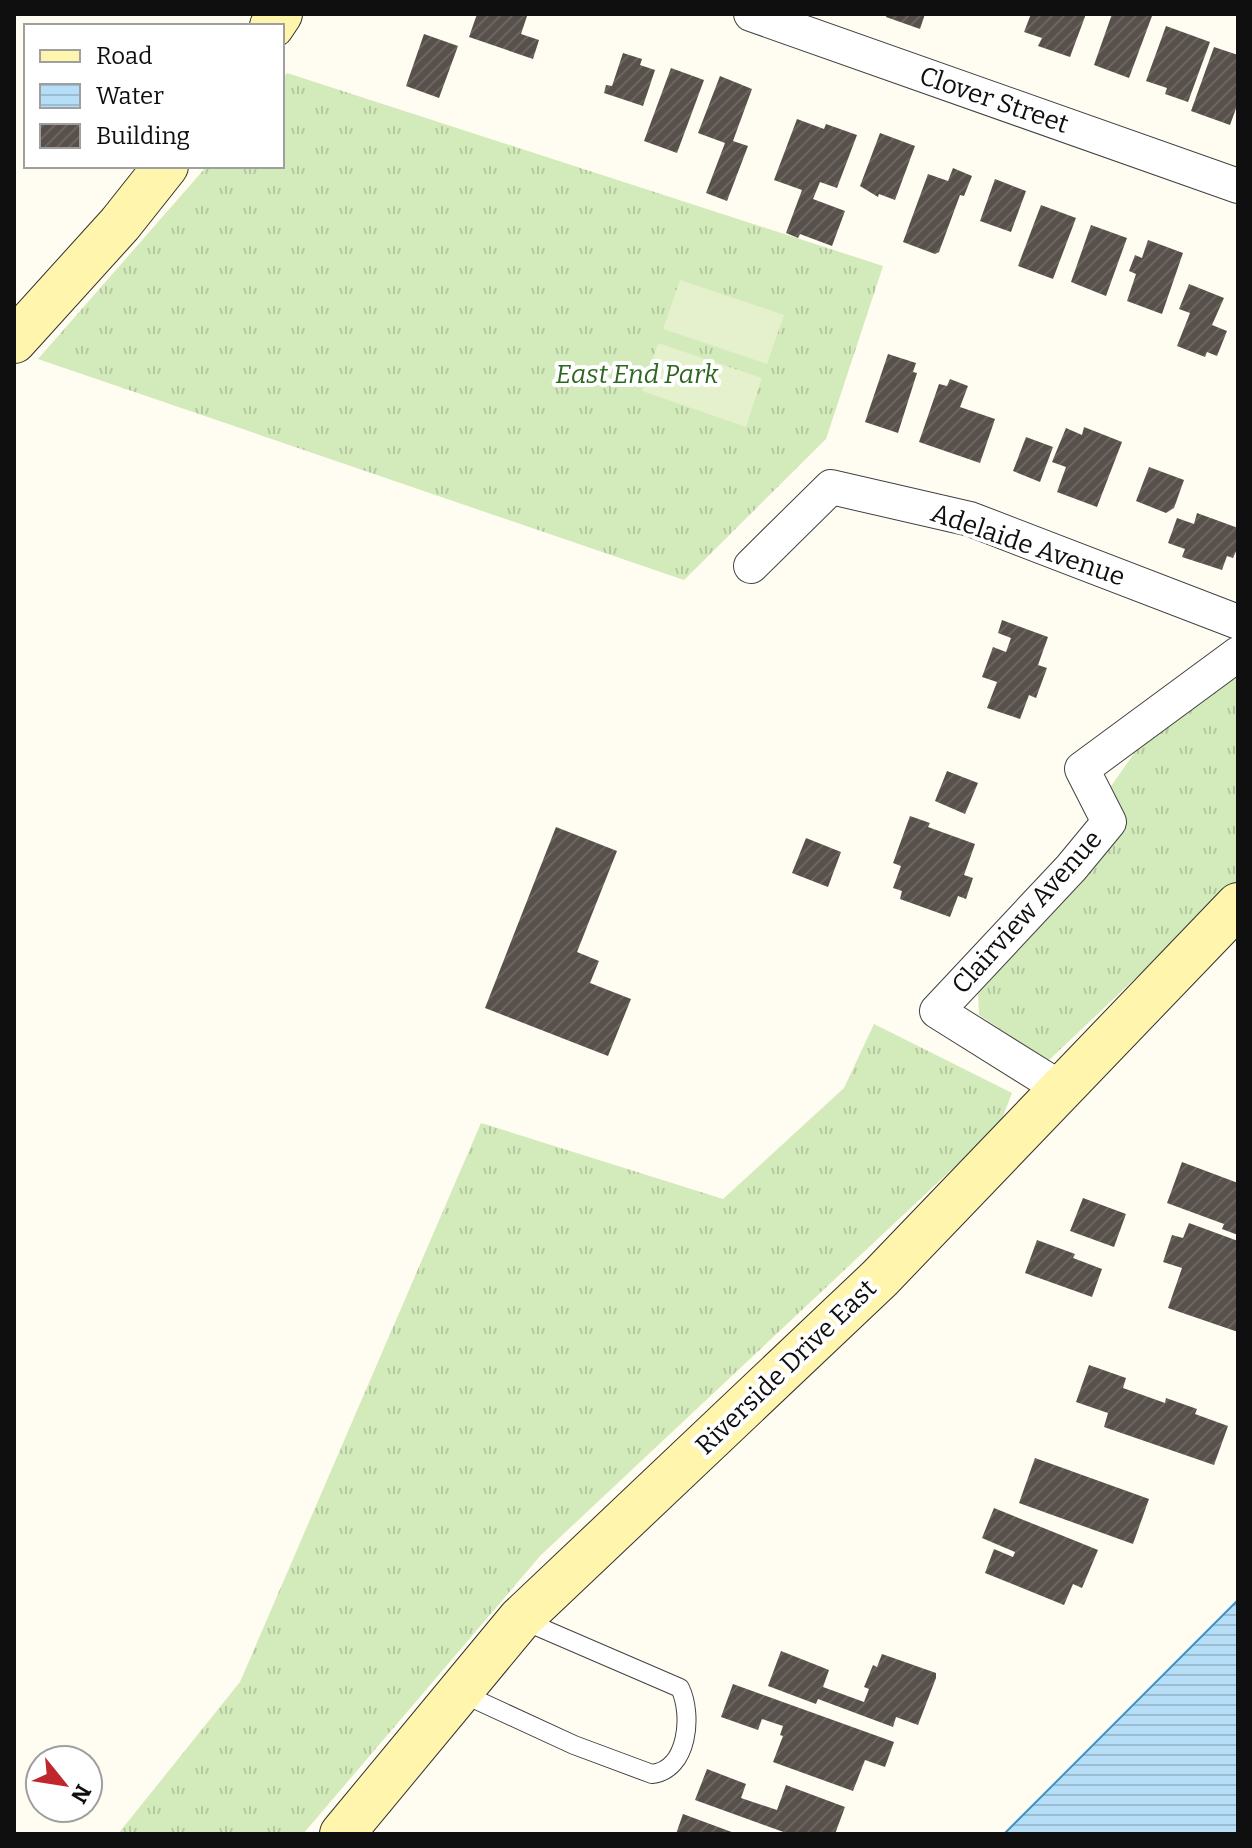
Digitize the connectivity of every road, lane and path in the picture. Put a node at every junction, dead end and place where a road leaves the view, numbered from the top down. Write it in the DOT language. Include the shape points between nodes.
graph roads {
  1 [pos="751,14"];
  2 [pos="164,168"];
  3 [pos="1238,186"];
  4 [pos="14,341"];
  5 [pos="751,566"];
  6 [pos="1238,622"];
  7 [pos="1238,654"];
  8 [pos="1238,905"];
  9 [pos="1060,1088"];
  10 [pos="520,1619"];
  11 [pos="459,1692"];
  12 [pos="342,1834"];
  1 -- 3 [label="street, Clover Street"];
  2 -- 4 [label="main road"];
  5 -- 6 [label="street, Adelaide Avenue" via="831,487 970,519"];
  7 -- 9 [label="street, Clairview Avenue" via="1082,769 1109,822 937,1011"];
  8 -- 9 [label="main road, Riverside Drive East"];
  9 -- 10 [label="main road, Riverside Drive East" via="880,1278"];
  10 -- 11 [label="main road, Riverside Drive East"];
  10 -- 11 [label="lane" via="680,1688 687,1716 673,1764 652,1774"];
  11 -- 12 [label="main road, Riverside Drive East"];
}
